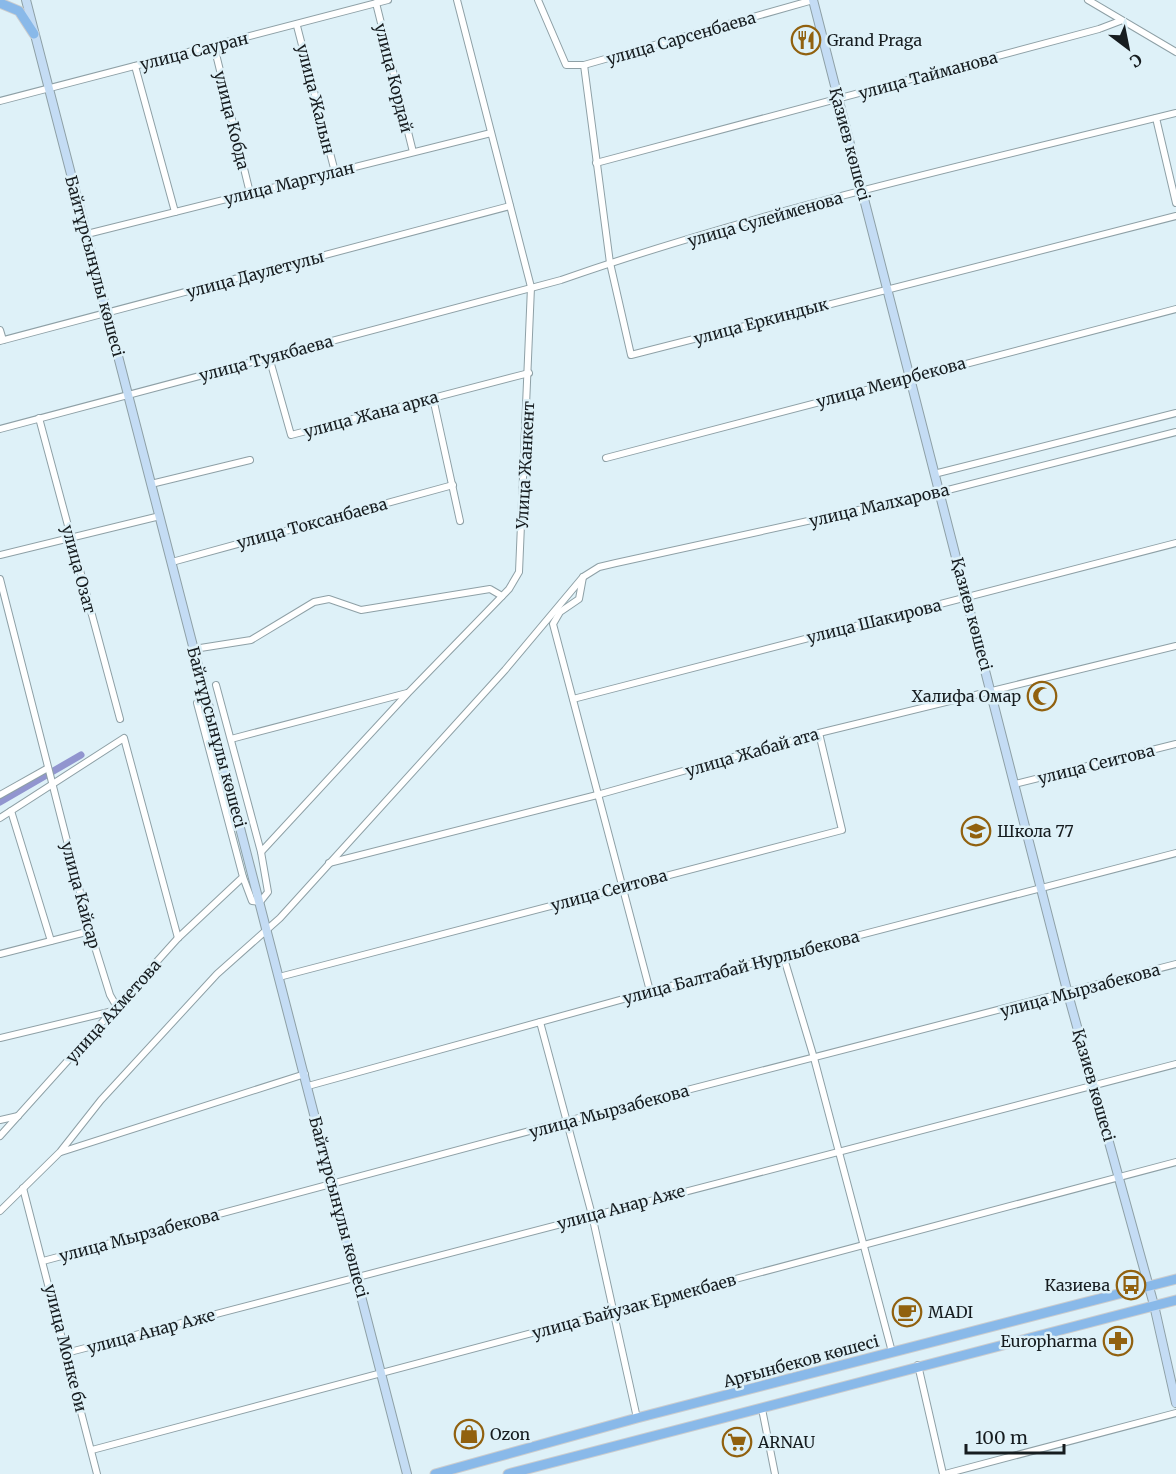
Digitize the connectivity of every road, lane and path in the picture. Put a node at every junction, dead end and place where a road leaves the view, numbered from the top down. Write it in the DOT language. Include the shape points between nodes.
graph roads {
  1 [pos="26,0"];
  2 [pos="388,0"];
  3 [pos="457,0"];
  4 [pos="538,0"];
  5 [pos="813,0"];
  6 [pos="1088,0"];
  7 [pos="0,3"];
  8 [pos="376,3"];
  9 [pos="1120,21"];
  10 [pos="297,26"];
  11 [pos="34,34"];
  12 [pos="214,46"];
  13 [pos="1176,52"];
  14 [pos="584,65"];
  15 [pos="135,66"];
  16 [pos="49,88"];
  17 [pos="838,99"];
  18 [pos="0,101"];
  19 [pos="1176,113"];
  20 [pos="1156,118"];
  21 [pos="491,133"];
  22 [pos="413,152"];
  23 [pos="596,163"];
  24 [pos="335,172"];
  25 [pos="862,191"];
  26 [pos="250,193"];
  27 [pos="1176,203"];
  28 [pos="510,206"];
  29 [pos="175,212"];
  30 [pos="1176,216"];
  31 [pos="87,234"];
  32 [pos="610,263"];
  33 [pos="531,287"];
  34 [pos="887,288"];
  35 [pos="1176,309"];
  36 [pos="107,314"];
  37 [pos="0,330"];
  38 [pos="1,340"];
  39 [pos="269,357"];
  40 [pos="529,373"];
  41 [pos="910,377"];
  42 [pos="128,394"];
  43 [pos="433,398"];
  44 [pos="1176,413"];
  45 [pos="39,418"];
  46 [pos="0,429"];
  47 [pos="1176,432"];
  48 [pos="606,458"];
  49 [pos="250,460"];
  50 [pos="934,474"];
  51 [pos="151,484"];
  52 [pos="453,485"];
  53 [pos="940,492"];
  54 [pos="160,516"];
  55 [pos="460,521"];
  56 [pos="70,536"];
  57 [pos="1176,543"];
  58 [pos="0,555"];
  59 [pos="172,562"];
  60 [pos="583,577"];
  61 [pos="0,579"];
  62 [pos="502,596"];
  63 [pos="967,597"];
  64 [pos="1176,646"];
  65 [pos="194,649"];
  66 [pos="216,685"];
  67 [pos="992,692"];
  68 [pos="408,693"];
  69 [pos="573,699"];
  70 [pos="197,703"];
  71 [pos="120,719"];
  72 [pos="819,733"];
  73 [pos="231,739"];
  74 [pos="1176,744"];
  75 [pos="48,768"];
  76 [pos="52,783"];
  77 [pos="1016,784"];
  78 [pos="0,795"];
  79 [pos="597,795"];
  80 [pos="11,811"];
  81 [pos="0,818"];
  82 [pos="261,852"];
  83 [pos="1176,853"];
  84 [pos="329,863"];
  85 [pos="243,877"];
  86 [pos="622,886"];
  87 [pos="1041,887"];
  88 [pos="260,902"];
  89 [pos="267,927"];
  90 [pos="90,931"];
  91 [pos="178,938"];
  92 [pos="51,941"];
  93 [pos="0,954"];
  94 [pos="783,956"];
  95 [pos="1176,964"];
  96 [pos="279,977"];
  97 [pos="650,991"];
  98 [pos="1068,994"];
  99 [pos="115,1009"];
  100 [pos="540,1022"];
  101 [pos="0,1038"];
  102 [pos="814,1058"];
  103 [pos="1176,1064"];
  104 [pos="305,1074"];
  105 [pos="1093,1085"];
  106 [pos="308,1086"];
  107 [pos="18,1116"];
  108 [pos="0,1120"];
  109 [pos="567,1121"];
  110 [pos="0,1136"];
  111 [pos="839,1151"];
  112 [pos="60,1152"];
  113 [pos="1176,1162"];
  114 [pos="1120,1175"];
  115 [pos="333,1184"];
  116 [pos="23,1188"];
  117 [pos="0,1211"];
  118 [pos="592,1215"];
  119 [pos="862,1246"];
  120 [pos="43,1261"];
  121 [pos="357,1275"];
  122 [pos="1176,1279"];
  123 [pos="1149,1286"];
  124 [pos="1176,1300"];
  125 [pos="1154,1305"];
  126 [pos="614,1311"];
  127 [pos="892,1352"];
  128 [pos="66,1353"];
  129 [pos="918,1365"];
  130 [pos="383,1374"];
  131 [pos="1176,1403"];
  132 [pos="762,1408"];
  133 [pos="1176,1413"];
  134 [pos="637,1418"];
  135 [pos="92,1450"];
  136 [pos="97,1474"];
  137 [pos="407,1474"];
  138 [pos="435,1474"];
  139 [pos="508,1474"];
  140 [pos="775,1474"];
  141 [pos="944,1474"];
  1 -- 11 [label="main road, Байтұрсынұлы көшесі"];
  2 -- 8 [label="street, улица Сауран"];
  3 -- 21 [label="street, Улица Жанкент"];
  4 -- 14 [label="street" via="566,65"];
  5 -- 14 [label="street, улица Сарсенбаева"];
  5 -- 17 [label="main road, Қазиев көшесі"];
  6 -- 9 [label="street"];
  7 -- 11 [label="main road" via="20,11"];
  8 -- 10 [label="street, улица Сауран"];
  8 -- 22 [label="street, улица Кордай"];
  9 -- 13 [label="street"];
  9 -- 17 [label="street, улица Тайманова"];
  10 -- 12 [label="street, улица Сауран"];
  10 -- 24 [label="street, улица Жалын"];
  11 -- 16 [label="main road, Байтұрсынұлы көшесі"];
  12 -- 15 [label="street, улица Сауран"];
  12 -- 26 [label="street, улица Кобда"];
  14 -- 23 [label="street, улица Еркиндык"];
  15 -- 16 [label="street, улица Сауран"];
  15 -- 29 [label="street"];
  16 -- 18 [label="street, улица Сауран"];
  16 -- 31 [label="main road, Байтұрсынұлы көшесі"];
  17 -- 23 [label="street, улица Тайманова"];
  17 -- 25 [label="main road, Қазиев көшесі"];
  19 -- 20 [label="street, улица Сулейменова"];
  20 -- 25 [label="street, улица Сулейменова"];
  20 -- 27 [label="street"];
  21 -- 22 [label="street, улица Маргулан"];
  21 -- 28 [label="street, Улица Жанкент"];
  22 -- 24 [label="street, улица Маргулан"];
  23 -- 32 [label="street, улица Еркиндык"];
  24 -- 26 [label="street, улица Маргулан"];
  25 -- 32 [label="street, улица Сулейменова"];
  25 -- 34 [label="main road, Қазиев көшесі"];
  26 -- 29 [label="street, улица Маргулан"];
  28 -- 33 [label="street, Улица Жанкент"];
  28 -- 36 [label="street, улица Даулетулы"];
  29 -- 31 [label="street, улица Маргулан"];
  30 -- 34 [label="street, улица Еркиндык"];
  31 -- 36 [label="main road, Байтұрсынұлы көшесі"];
  32 -- 33 [label="street, улица Сулейменова"];
  32 -- 34 [label="street, улица Еркиндык" via="630,355"];
  33 -- 39 [label="street, улица Туякбаева"];
  33 -- 40 [label="street, Улица Жанкент"];
  34 -- 41 [label="main road, Қазиев көшесі"];
  35 -- 41 [label="street, улица Меирбекова"];
  36 -- 38 [label="street, улица Даулетулы"];
  36 -- 42 [label="main road, Байтұрсынұлы көшесі"];
  37 -- 38 [label="street"];
  39 -- 42 [label="street, улица Туякбаева"];
  39 -- 43 [label="street, улица Жана арка" via="291,435"];
  40 -- 43 [label="street, улица Жана арка"];
  40 -- 62 [label="street, Улица Жанкент" via="519,572"];
  41 -- 48 [label="street, улица Меирбекова"];
  41 -- 50 [label="main road, Қазиев көшесі"];
  42 -- 45 [label="street, улица Туякбаева"];
  42 -- 51 [label="main road, Байтұрсынұлы көшесі"];
  43 -- 52 [label="street"];
  44 -- 50 [label="street, улица Малхарова"];
  45 -- 46 [label="street, улица Туякбаева"];
  45 -- 56 [label="street, улица Озат"];
  47 -- 53 [label="street, улица Малхарова"];
  49 -- 51 [label="street"];
  50 -- 53 [label="main road, Қазиев көшесі"];
  51 -- 54 [label="main road, Байтұрсынұлы көшесі"];
  52 -- 55 [label="street"];
  52 -- 59 [label="street, улица Токсанбаева"];
  53 -- 60 [label="street, улица Малхарова" via="599,567"];
  53 -- 63 [label="main road, Қазиев көшесі"];
  54 -- 56 [label="street"];
  54 -- 59 [label="main road, Байтұрсынұлы көшесі"];
  56 -- 58 [label="street"];
  56 -- 71 [label="street, улица Озат"];
  57 -- 63 [label="street, улица Шакирова"];
  59 -- 65 [label="main road, Байтұрсынұлы көшесі"];
  60 -- 69 [label="street" via="579,599 560,612 553,624"];
  60 -- 84 [label="street" via="505,670"];
  61 -- 75 [label="street"];
  62 -- 65 [label="street" via="490,589 361,610 324,598 251,640"];
  62 -- 68 [label="street, Улица Жанкент"];
  63 -- 67 [label="main road, Қазиев көшесі"];
  63 -- 69 [label="street, улица Шакирова"];
  64 -- 67 [label="street, улица Жабай ата"];
  65 -- 88 [label="main road, Байтұрсынұлы көшесі"];
  66 -- 73 [label="street"];
  67 -- 72 [label="street, улица Жабай ата"];
  67 -- 77 [label="main road, Қазиев көшесі"];
  68 -- 73 [label="street"];
  68 -- 82 [label="street, Улица Жанкент"];
  69 -- 79 [label="street"];
  70 -- 85 [label="street"];
  72 -- 79 [label="street, улица Жабай ата"];
  72 -- 86 [label="street, улица Сеитова" via="843,830"];
  73 -- 82 [label="street"];
  74 -- 77 [label="street, улица Сеитова"];
  75 -- 76 [label="street, улица Кайсар"];
  75 -- 78 [label="street"];
  76 -- 80 [label="street"];
  76 -- 90 [label="street, улица Кайсар"];
  76 -- 91 [label="street" via="124,738"];
  77 -- 87 [label="main road, Қазиев көшесі"];
  79 -- 84 [label="street, улица Жабай ата"];
  79 -- 86 [label="street"];
  80 -- 81 [label="street"];
  80 -- 92 [label="street"];
  82 -- 88 [label="street" via="268,892"];
  83 -- 87 [label="street, улица Балтабай Нурлыбекова"];
  84 -- 89 [label="street" via="280,918"];
  85 -- 88 [label="street" via="252,901"];
  85 -- 91 [label="street, улица Ахметова"];
  86 -- 96 [label="street, улица Сеитова"];
  86 -- 97 [label="street"];
  87 -- 94 [label="street, улица Балтабай Нурлыбекова"];
  87 -- 98 [label="main road, Қазиев көшесі"];
  88 -- 89 [label="main road, Байтұрсынұлы көшесі"];
  89 -- 96 [label="main road, Байтұрсынұлы көшесі"];
  89 -- 112 [label="street" via="160,1034"];
  90 -- 92 [label="street"];
  90 -- 99 [label="street, улица Кайсар"];
  91 -- 99 [label="street, улица Ахметова"];
  92 -- 93 [label="street"];
  94 -- 97 [label="street, улица Балтабай Нурлыбекова"];
  94 -- 102 [label="street"];
  95 -- 98 [label="street, улица Мырзабекова"];
  96 -- 104 [label="main road, Байтұрсынұлы көшесі"];
  97 -- 100 [label="street, улица Балтабай Нурлыбекова"];
  98 -- 102 [label="street, улица Мырзабекова"];
  98 -- 105 [label="main road, Қазиев көшесі"];
  99 -- 101 [label="street"];
  99 -- 107 [label="street, улица Ахметова"];
  100 -- 106 [label="street, улица Балтабай Нурлыбекова"];
  100 -- 109 [label="street"];
  102 -- 109 [label="street, улица Мырзабекова"];
  102 -- 111 [label="street"];
  103 -- 105 [label="street, улица Анар Аже"];
  104 -- 106 [label="main road, Байтұрсынұлы көшесі"];
  104 -- 112 [label="street"];
  105 -- 111 [label="street, улица Анар Аже"];
  105 -- 114 [label="main road, Қазиев көшесі"];
  106 -- 115 [label="main road, Байтұрсынұлы көшесі"];
  107 -- 108 [label="street"];
  107 -- 110 [label="street, улица Ахметова"];
  109 -- 115 [label="street, улица Мырзабекова"];
  109 -- 118 [label="street"];
  111 -- 118 [label="street, улица Анар Аже"];
  111 -- 119 [label="street"];
  112 -- 116 [label="street"];
  113 -- 114 [label="street, улица Байузак Ермекбаев"];
  114 -- 119 [label="street, улица Байузак Ермекбаев"];
  114 -- 123 [label="main road, Қазиев көшесі"];
  115 -- 120 [label="street, улица Мырзабекова"];
  115 -- 121 [label="main road, Байтұрсынұлы көшесі"];
  116 -- 117 [label="street"];
  116 -- 120 [label="street, улица Монке би"];
  118 -- 121 [label="street, улица Анар Аже"];
  118 -- 126 [label="street"];
  119 -- 126 [label="street, улица Байузак Ермекбаев"];
  119 -- 127 [label="street"];
  120 -- 128 [label="street, улица Монке би"];
  121 -- 128 [label="street, улица Анар Аже"];
  121 -- 130 [label="main road, Байтұрсынұлы көшесі"];
  122 -- 123 [label="main road, Арғынбеков көшесі"];
  123 -- 125 [label="main road, Қазиев көшесі"];
  123 -- 127 [label="main road, Арғынбеков көшесі"];
  124 -- 125 [label="main road"];
  125 -- 129 [label="main road"];
  125 -- 131 [label="main road, Қазиев көшесі"];
  126 -- 130 [label="street, улица Байузак Ермекбаев"];
  126 -- 134 [label="street"];
  127 -- 134 [label="main road, Арғынбеков көшесі"];
  128 -- 135 [label="street, улица Монке би"];
  129 -- 132 [label="main road"];
  129 -- 141 [label="street"];
  130 -- 135 [label="street, улица Байузак Ермекбаев"];
  130 -- 137 [label="main road, Байтұрсынұлы көшесі"];
  132 -- 139 [label="main road"];
  132 -- 140 [label="street"];
  133 -- 141 [label="street"];
  134 -- 138 [label="main road, Арғынбеков көшесі"];
  135 -- 136 [label="street, улица Монке би"];
}
